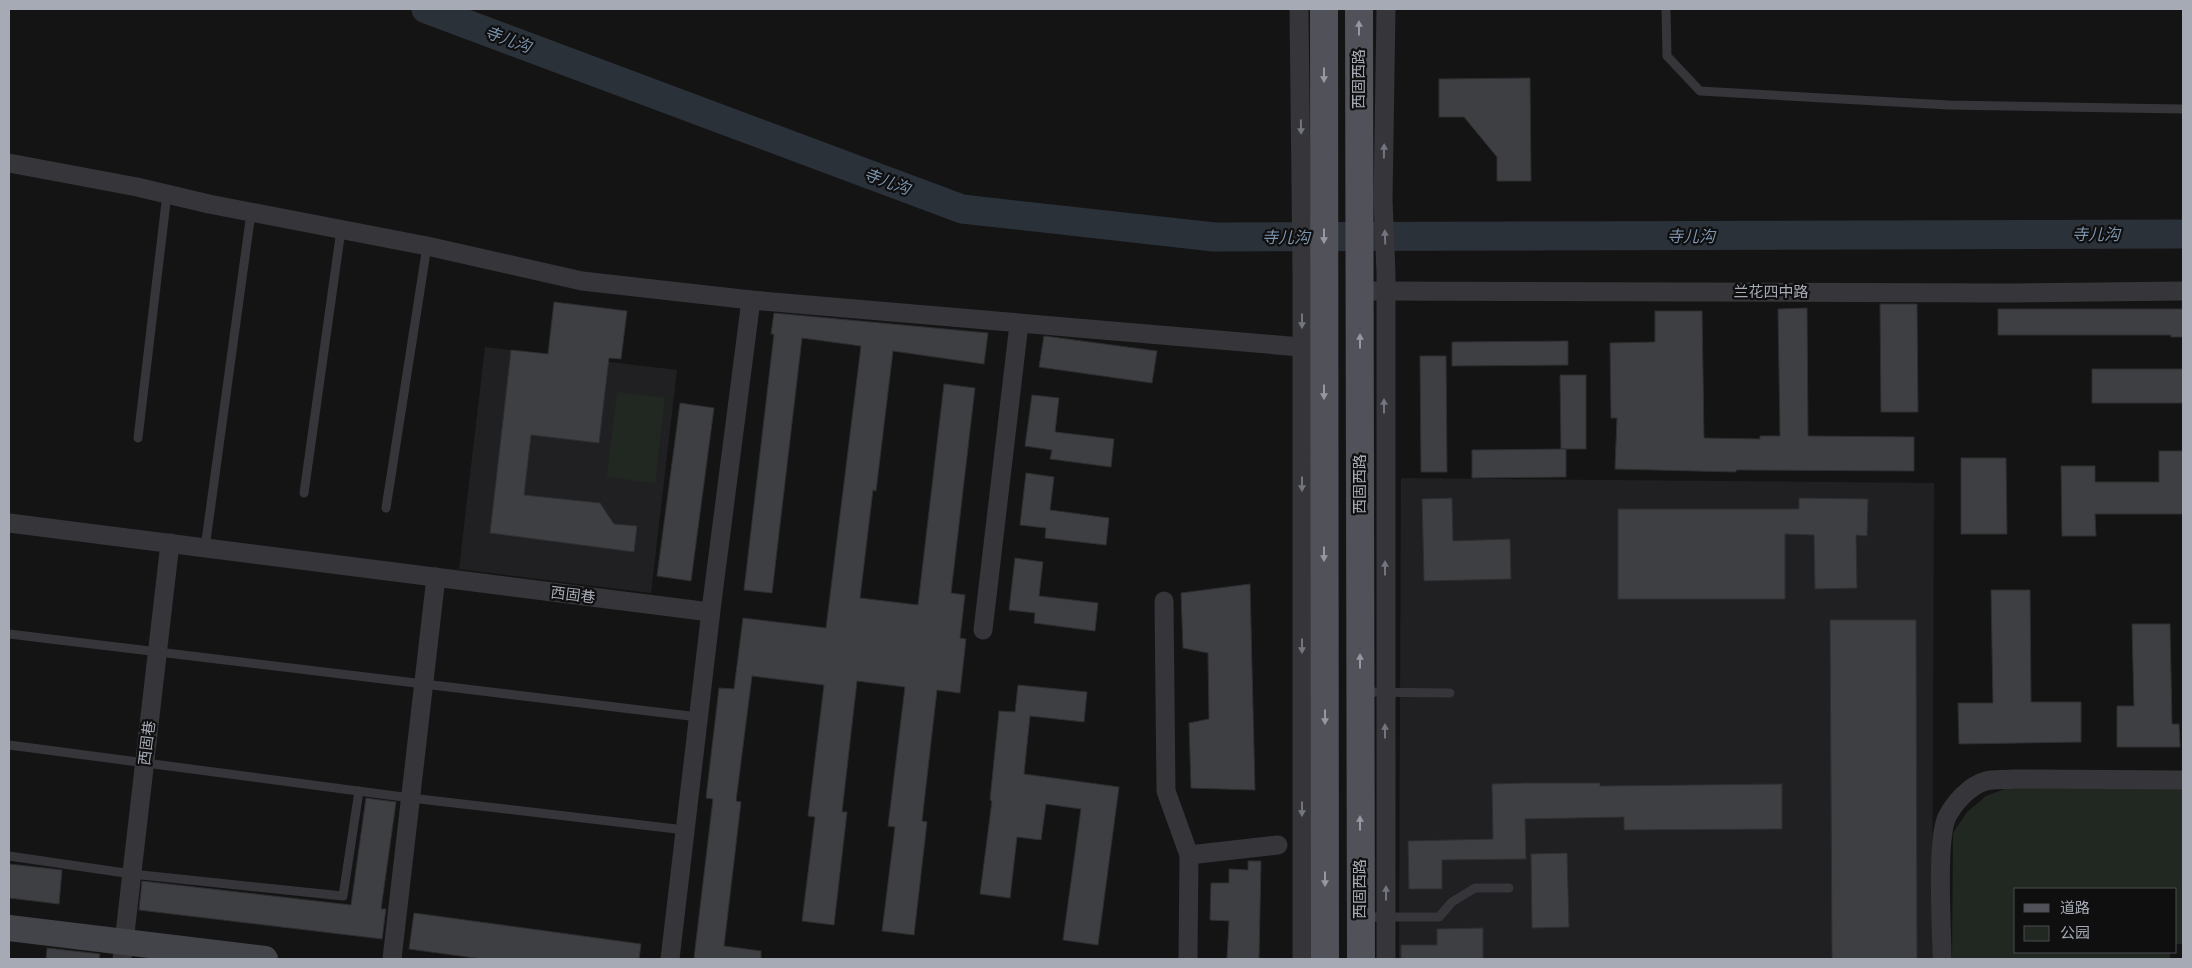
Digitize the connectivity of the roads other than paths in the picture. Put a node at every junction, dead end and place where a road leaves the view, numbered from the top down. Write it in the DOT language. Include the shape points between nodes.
graph roads {
  1 [pos="1300,9"];
  2 [pos="1324,9"];
  3 [pos="1359,9"];
  4 [pos="1386,9"];
  5 [pos="1666,9"];
  6 [pos="2183,109"];
  7 [pos="9,163"];
  8 [pos="167,194"];
  9 [pos="1313,199"];
  10 [pos="1371,200"];
  11 [pos="251,213"];
  12 [pos="341,230"];
  13 [pos="427,246"];
  14 [pos="1372,282"];
  15 [pos="2183,290"];
  16 [pos="751,300"];
  17 [pos="1019,324"];
  18 [pos="1313,349"];
  19 [pos="138,438"];
  20 [pos="304,493"];
  21 [pos="386,508"];
  22 [pos="9,523"];
  23 [pos="170,543"];
  24 [pos="205,548"];
  25 [pos="436,577"];
  26 [pos="1164,601"];
  27 [pos="710,612"];
  28 [pos="984,630"];
  29 [pos="9,634"];
  30 [pos="157,652"];
  31 [pos="424,684"];
  32 [pos="1373,692"];
  33 [pos="1450,694"];
  34 [pos="698,718"];
  35 [pos="9,745"];
  36 [pos="145,762"];
  37 [pos="2183,780"];
  38 [pos="359,791"];
  39 [pos="410,798"];
  40 [pos="685,830"];
  41 [pos="1278,845"];
  42 [pos="1189,855"];
  43 [pos="9,856"];
  44 [pos="132,874"];
  45 [pos="1509,888"];
  46 [pos="1373,917"];
  47 [pos="9,928"];
  48 [pos="123,951"];
  49 [pos="265,959"];
  50 [pos="392,959"];
  51 [pos="670,959"];
  52 [pos="1188,959"];
  53 [pos="1302,959"];
  54 [pos="1325,959"];
  55 [pos="1361,959"];
  56 [pos="1386,959"];
  57 [pos="1942,959"];
  1 -- 9 [label="street, one-way"];
  2 -- 9 [label="main road, one-way"];
  10 -- 3 [label="main road, 西固西路, one-way"];
  10 -- 4 [label="street, one-way"];
  5 -- 6 [label="lane" via="1667,56 1700,91 1948,105"];
  7 -- 8 [label="street"];
  8 -- 11 [label="street"];
  8 -- 19 [label="lane"];
  9 -- 18 [label="main road, one-way"];
  14 -- 10 [label="main road, 西固西路, one-way"];
  11 -- 12 [label="street"];
  11 -- 24 [label="lane"];
  12 -- 13 [label="street"];
  12 -- 20 [label="lane"];
  13 -- 16 [label="street" via="582,281"];
  13 -- 21 [label="lane"];
  14 -- 15 [label="street, 兰花四中路" via="2010,293"];
  32 -- 14 [label="main road, 西固西路, one-way"];
  16 -- 17 [label="street"];
  16 -- 27 [label="street"];
  17 -- 18 [label="street"];
  17 -- 28 [label="street"];
  18 -- 53 [label="street, one-way"];
  18 -- 54 [label="main road, one-way"];
  22 -- 23 [label="street, 西固巷"];
  23 -- 24 [label="street, 西固巷"];
  23 -- 30 [label="street, 西固巷"];
  24 -- 25 [label="street, 西固巷"];
  25 -- 27 [label="street, 西固巷"];
  25 -- 31 [label="street"];
  26 -- 42 [label="street" via="1166,791"];
  27 -- 34 [label="street"];
  29 -- 30 [label="lane"];
  30 -- 31 [label="lane"];
  30 -- 36 [label="street, 西固巷"];
  31 -- 34 [label="lane"];
  31 -- 39 [label="street"];
  32 -- 33 [label="lane"];
  46 -- 32 [label="main road, 西固西路, one-way"];
  34 -- 40 [label="street"];
  35 -- 36 [label="lane"];
  36 -- 38 [label="lane"];
  36 -- 44 [label="street, 西固巷"];
  37 -- 57 [label="street" via="2013,779 1986,781 1971,789 1947,818 1942,842"];
  38 -- 39 [label="lane"];
  38 -- 44 [label="lane" via="343,896"];
  39 -- 40 [label="lane"];
  39 -- 50 [label="street"];
  40 -- 51 [label="street"];
  41 -- 42 [label="street"];
  42 -- 52 [label="street"];
  43 -- 44 [label="lane"];
  44 -- 48 [label="street, 西固巷"];
  45 -- 46 [label="lane" via="1475,888 1452,902 1439,916"];
  46 -- 55 [label="main road, 西固西路"];
  46 -- 56 [label="street"];
  47 -- 48 [label="street"];
  48 -- 49 [label="street"];
}
